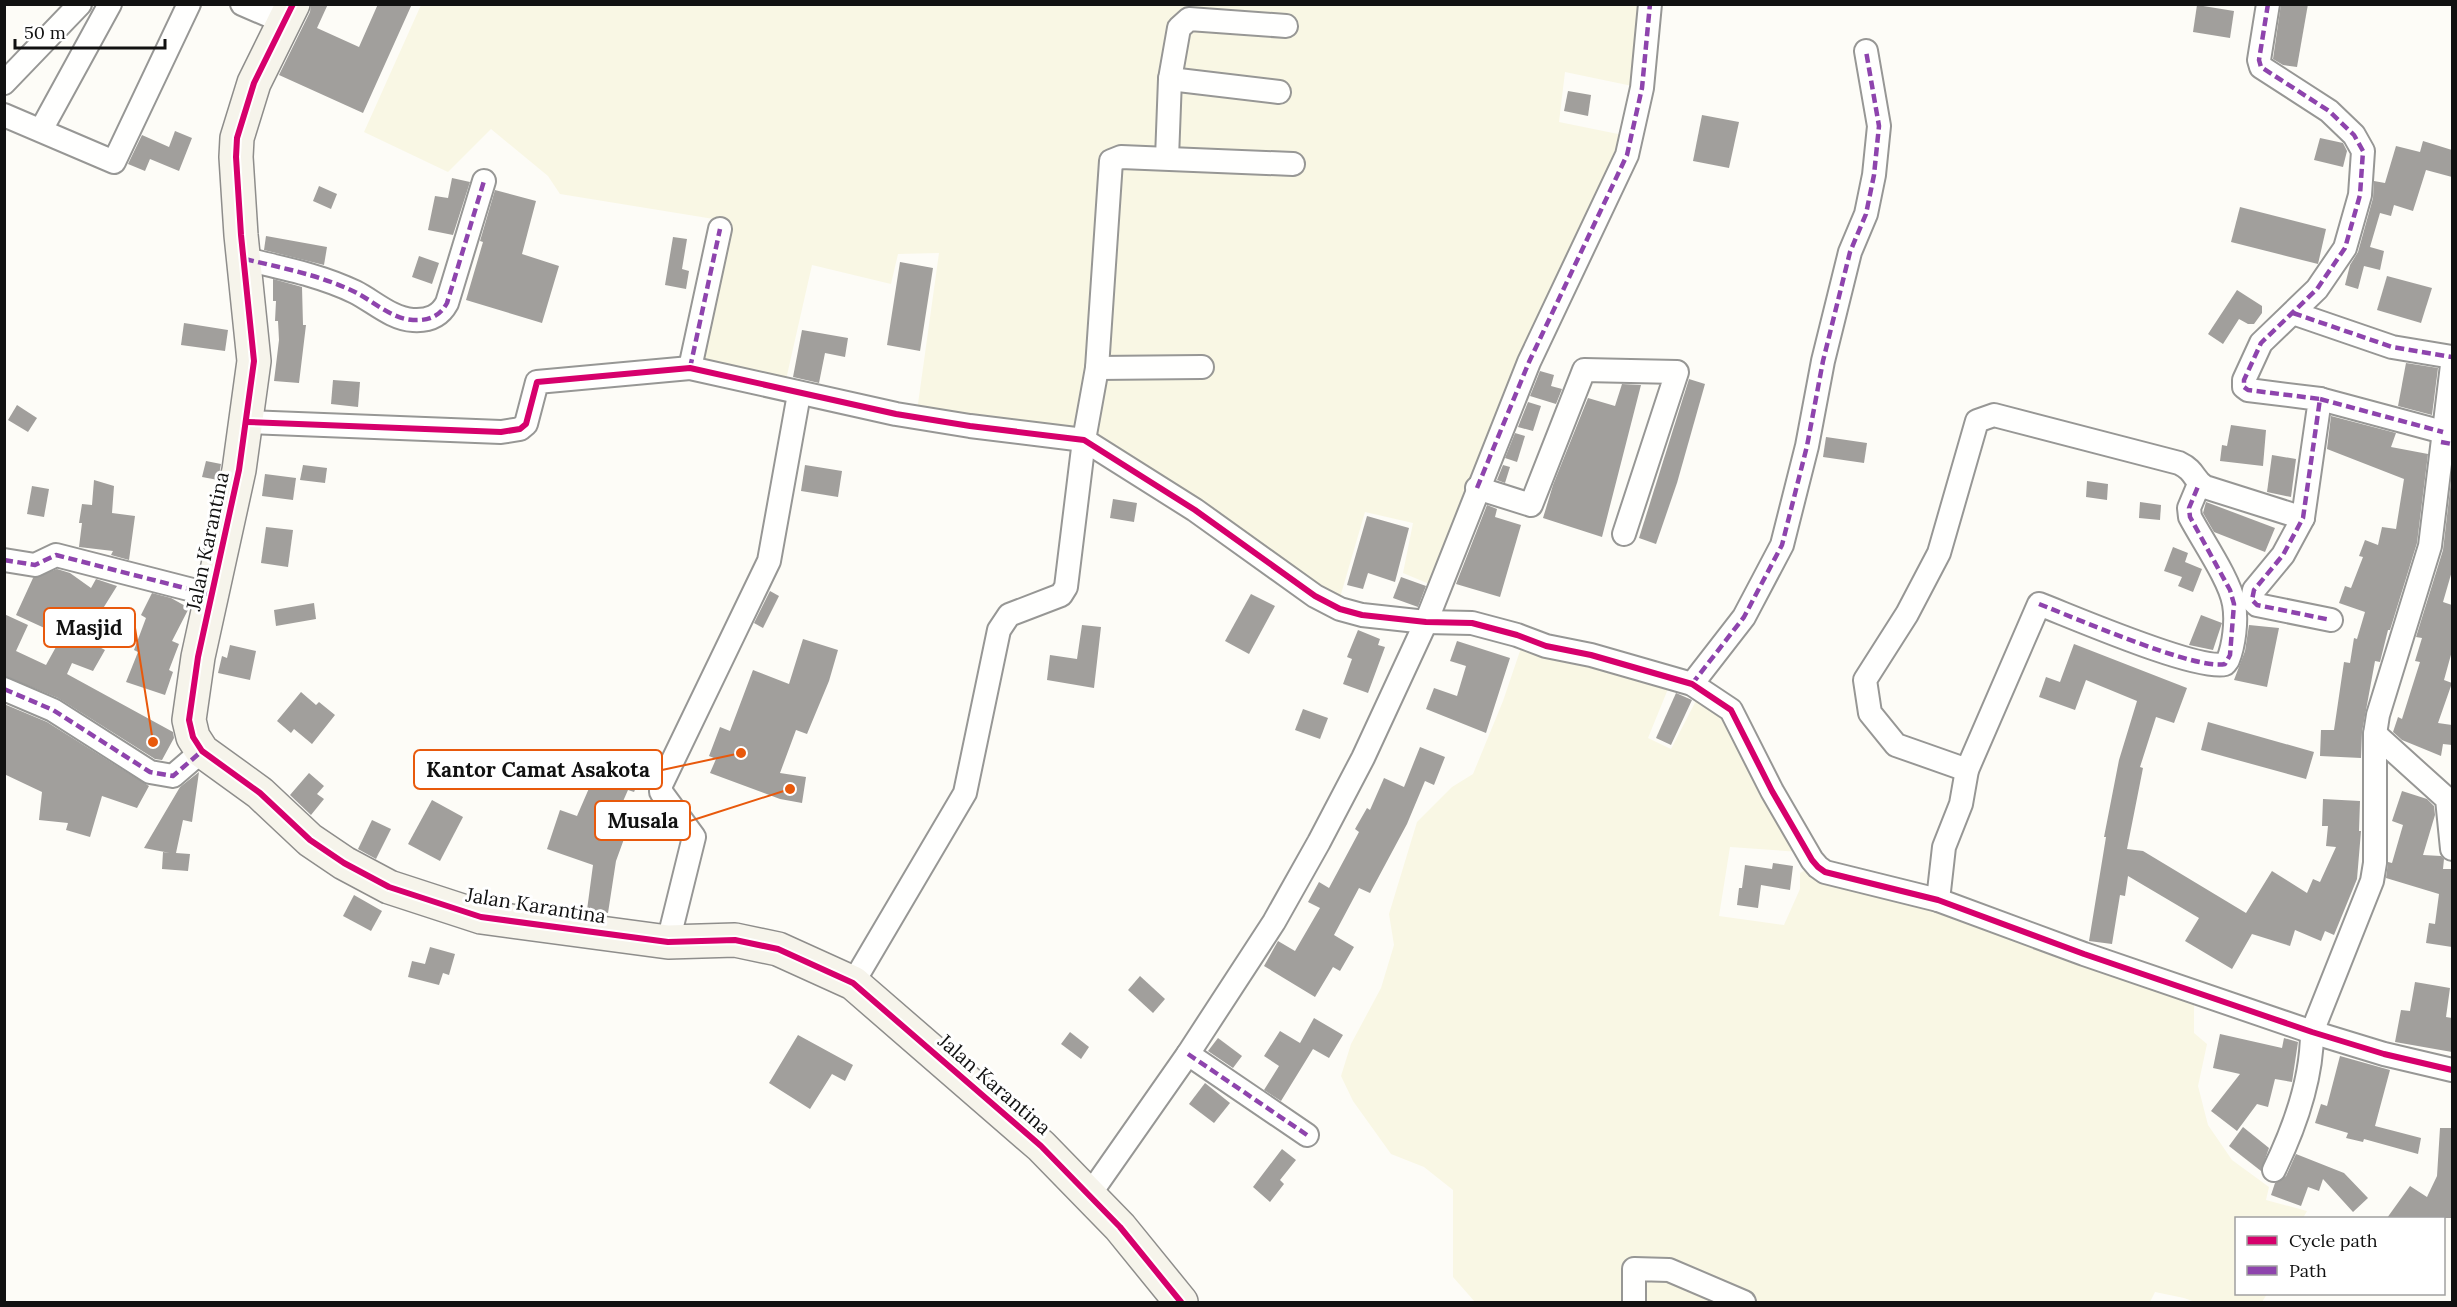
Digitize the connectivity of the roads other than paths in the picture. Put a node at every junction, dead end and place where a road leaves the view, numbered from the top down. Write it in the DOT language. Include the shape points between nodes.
graph roads {
  1 [pos="80,4"];
  2 [pos="110,4"];
  3 [pos="242,4"];
  4 [pos="1650,4"];
  5 [pos="2268,4"];
  6 [pos="186,5"];
  7 [pos="289,13"];
  8 [pos="1286,26"];
  9 [pos="1866,51"];
  10 [pos="1170,79"];
  11 [pos="4,83"];
  12 [pos="1279,92"];
  13 [pos="4,115"];
  14 [pos="41,130"];
  15 [pos="1167,158"];
  16 [pos="1293,164"];
  17 [pos="484,182"];
  18 [pos="720,229"];
  19 [pos="244,259"];
  20 [pos="2293,314"];
  21 [pos="2452,357"];
  22 [pos="2452,365"];
  23 [pos="1202,367"];
  24 [pos="690,368"];
  25 [pos="1097,368"];
  26 [pos="799,394"];
  27 [pos="2320,399"];
  28 [pos="247,422"];
  29 [pos="2445,439"];
  30 [pos="1084,440"];
  31 [pos="2199,484"];
  32 [pos="1477,488"];
  33 [pos="2302,518"];
  34 [pos="1624,534"];
  35 [pos="4,560"];
  36 [pos="212,596"];
  37 [pos="2243,599"];
  38 [pos="2331,620"];
  39 [pos="1426,622"];
  40 [pos="1692,684"];
  41 [pos="4,689"];
  42 [pos="2374,734"];
  43 [pos="202,751"];
  44 [pos="1967,770"];
  45 [pos="2452,849"];
  46 [pos="1938,900"];
  47 [pos="668,942"];
  48 [pos="853,983"];
  49 [pos="2312,1032"];
  50 [pos="1188,1054"];
  51 [pos="2452,1070"];
  52 [pos="1308,1135"];
  53 [pos="2274,1170"];
  54 [pos="1090,1194"];
  55 [pos="1181,1302"];
  56 [pos="1634,1302"];
  57 [pos="1744,1302"];
  1 -- 11 [label="street"];
  2 -- 14 [label="street"];
  3 -- 7 [label="street"];
  4 -- 32 [label="street" via="1642,88 1627,155 1529,362"];
  5 -- 20 [label="street" via="2259,60 2262,67 2329,111 2354,135 2363,151 2360,195 2345,248 2317,289"];
  6 -- 14 [label="street" via="114,162"];
  7 -- 19 [label="street, Jalan Karantina" via="254,83 237,138"];
  8 -- 10 [label="street" via="1189,19 1179,28"];
  9 -- 40 [label="street" via="1879,126 1874,175 1866,214 1844,274 1782,544 1744,617"];
  10 -- 12 [label="street"];
  10 -- 15 [label="street"];
  13 -- 14 [label="street"];
  15 -- 16 [label="street"];
  15 -- 25 [label="street" via="1121,157 1111,161"];
  17 -- 19 [label="street" via="447,303 432,318 400,318 355,292 304,273"];
  18 -- 24 [label="street"];
  19 -- 28 [label="street, Jalan Karantina" via="254,361"];
  20 -- 21 [label="street" via="2392,347"];
  20 -- 27 [label="street" via="2260,343 2244,387"];
  22 -- 29 [label="street"];
  23 -- 25 [label="street"];
  24 -- 26 [label="street"];
  24 -- 28 [label="street" via="537,382 526,424 501,432"];
  25 -- 30 [label="street"];
  26 -- 30 [label="street" via="970,426"];
  26 -- 47 [label="street" via="769,561 661,785 661,792 694,837"];
  27 -- 29 [label="street"];
  27 -- 33 [label="street"];
  28 -- 36 [label="street, Jalan Karantina"];
  29 -- 42 [label="street" via="2430,546"];
  30 -- 39 [label="street" via="1195,510 1315,596 1362,615"];
  30 -- 48 [label="street" via="1065,592 1010,615 999,630 965,793"];
  31 -- 33 [label="street"];
  31 -- 37 [label="street" via="2189,508 2190,517 2230,590"];
  31 -- 44 [label="street" via="2195,473 2179,463 1994,415 1977,421 1939,554 1865,680 1869,713 1896,745"];
  32 -- 34 [label="street" via="1531,505 1584,370 1677,372"];
  32 -- 39 [label="street"];
  33 -- 37 [label="street" via="2283,555"];
  35 -- 36 [label="street" via="35,566 56,555"];
  36 -- 43 [label="street, Jalan Karantina" via="189,720"];
  37 -- 38 [label="street"];
  37 -- 44 [label="street" via="2230,654 2225,664 2215,666 2039,604"];
  39 -- 40 [label="street" via="1472,623"];
  39 -- 50 [label="street" via="1319,842 1274,922"];
  40 -- 46 [label="street" via="1731,710 1772,791 1818,867 1836,876"];
  41 -- 43 [label="street" via="53,710 150,772 173,776"];
  42 -- 45 [label="street" via="2447,799"];
  42 -- 49 [label="street" via="2372,881"];
  43 -- 47 [label="street, Jalan Karantina" via="260,793 310,840 389,886 481,917"];
  44 -- 46 [label="street" via="1961,804 1944,847"];
  46 -- 49 [label="street"];
  47 -- 48 [label="street, Jalan Karantina" via="735,940 778,949"];
  48 -- 54 [label="street, Jalan Karantina" via="1041,1146"];
  49 -- 51 [label="street"];
  49 -- 53 [label="street" via="2306,1085 2291,1134"];
  50 -- 52 [label="street"];
  50 -- 54 [label="street"];
  54 -- 55 [label="street, Jalan Karantina"];
  56 -- 57 [label="street" via="1634,1269 1669,1270"];
}
